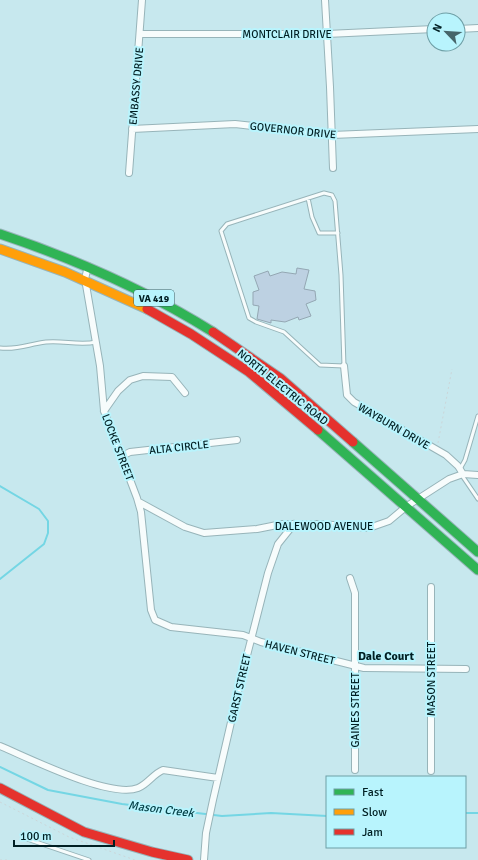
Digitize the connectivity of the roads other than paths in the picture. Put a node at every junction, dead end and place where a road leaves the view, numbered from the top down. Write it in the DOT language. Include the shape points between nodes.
graph roads {
  1 [pos="142,0"];
  2 [pos="325,0"];
  3 [pos="478,28"];
  4 [pos="426,29"];
  5 [pos="466,29"];
  6 [pos="140,34"];
  7 [pos="327,34"];
  8 [pos="132,129"];
  9 [pos="478,129"];
  10 [pos="332,135"];
  11 [pos="332,168"];
  12 [pos="129,173"];
  13 [pos="308,198"];
  14 [pos="338,232"];
  15 [pos="0,234"];
  16 [pos="0,249"];
  17 [pos="88,266"];
  18 [pos="84,280"];
  19 [pos="96,342"];
  20 [pos="0,348"];
  21 [pos="344,366"];
  22 [pos="185,393"];
  23 [pos="104,411"];
  24 [pos="478,416"];
  25 [pos="237,440"];
  26 [pos="122,456"];
  27 [pos="461,472"];
  28 [pos="478,475"];
  29 [pos="418,499"];
  30 [pos="478,499"];
  31 [pos="139,502"];
  32 [pos="407,506"];
  33 [pos="294,524"];
  34 [pos="478,552"];
  35 [pos="478,570"];
  36 [pos="350,578"];
  37 [pos="431,587"];
  38 [pos="151,604"];
  39 [pos="251,638"];
  40 [pos="355,665"];
  41 [pos="430,669"];
  42 [pos="466,669"];
  43 [pos="0,746"];
  44 [pos="355,770"];
  45 [pos="431,771"];
  46 [pos="218,778"];
  47 [pos="0,788"];
  48 [pos="27,839"];
  49 [pos="90,860"];
  50 [pos="188,860"];
  51 [pos="204,860"];
  1 -- 6 [label="street, EMBASSY DRIVE"];
  2 -- 7 [label="street"];
  3 -- 5 [label="street"];
  4 -- 7 [label="street, MONTCLAIR DRIVE"];
  6 -- 7 [label="street, MONTCLAIR DRIVE"];
  6 -- 8 [label="street, EMBASSY DRIVE"];
  7 -- 10 [label="street"];
  8 -- 10 [label="street, GOVERNOR DRIVE" via="235,124"];
  8 -- 12 [label="street, EMBASSY DRIVE"];
  9 -- 10 [label="street, GOVERNOR DRIVE"];
  10 -- 11 [label="street"];
  13 -- 14 [label="lane" via="312,218 320,233"];
  13 -- 14 [label="lane" via="324,193 332,195 335,201"];
  13 -- 21 [label="lane" via="227,224 220,231 249,318 284,332 320,365"];
  14 -- 21 [label="lane"];
  15 -- 17 [label="main road, NORTH ELECTRIC ROAD / VA 419"];
  16 -- 18 [label="main road, NORTH ELECTRIC ROAD / VA 419"];
  17 -- 18 [label="street, LOCKE STREET"];
  17 -- 29 [label="main road, NORTH ELECTRIC ROAD / VA 419" via="166,304 255,359"];
  18 -- 19 [label="street, LOCKE STREET"];
  18 -- 32 [label="main road, NORTH ELECTRIC ROAD / VA 419" via="161,317 249,372"];
  19 -- 20 [label="lane" via="80,345 46,342 18,349"];
  19 -- 23 [label="street, LOCKE STREET"];
  21 -- 27 [label="street, WAYBURN DRIVE" via="347,395 354,402 435,449 451,460"];
  22 -- 23 [label="street" via="172,377 143,376 126,384"];
  23 -- 26 [label="street, LOCKE STREET"];
  24 -- 27 [label="lane"];
  25 -- 26 [label="street, ALTA CIRCLE" via="130,452"];
  26 -- 31 [label="street, LOCKE STREET"];
  27 -- 28 [label="street"];
  27 -- 29 [label="street, DALEWOOD AVENUE"];
  27 -- 30 [label="lane"];
  29 -- 32 [label="street, DALEWOOD AVENUE"];
  29 -- 34 [label="main road, NORTH ELECTRIC ROAD / VA 419"];
  31 -- 33 [label="street, DALEWOOD AVENUE" via="185,527 204,533"];
  31 -- 38 [label="street, LOCKE STREET"];
  32 -- 33 [label="street, DALEWOOD AVENUE" via="386,524 369,528"];
  32 -- 35 [label="main road, NORTH ELECTRIC ROAD / VA 419"];
  33 -- 39 [label="street, GARST STREET" via="274,555"];
  36 -- 40 [label="street, GAINES STREET" via="355,593"];
  37 -- 41 [label="street, MASON STREET"];
  38 -- 39 [label="street, HAVEN STREET" via="155,620 165,626"];
  39 -- 40 [label="street, HAVEN STREET"];
  39 -- 46 [label="street, GARST STREET"];
  40 -- 41 [label="street, HAVEN STREET" via="364,668"];
  40 -- 44 [label="street, GAINES STREET"];
  41 -- 42 [label="street, HAVEN STREET"];
  41 -- 45 [label="street, MASON STREET"];
  43 -- 46 [label="street" via="59,771 118,790 139,788 165,769"];
  46 -- 51 [label="street, GARST STREET" via="206,833"];
  47 -- 50 [label="main road" via="84,832"];
  48 -- 49 [label="lane"];
}
